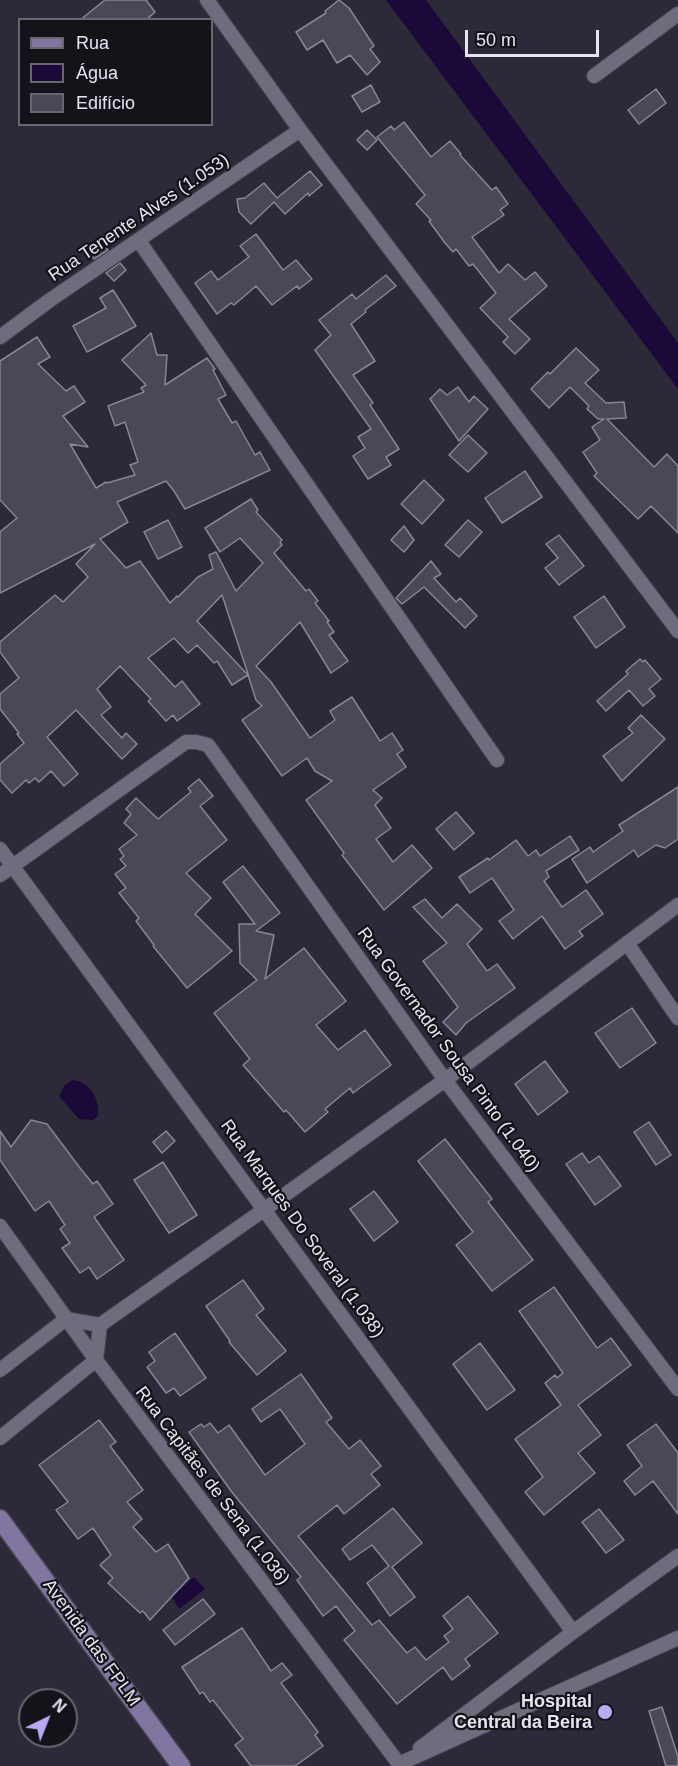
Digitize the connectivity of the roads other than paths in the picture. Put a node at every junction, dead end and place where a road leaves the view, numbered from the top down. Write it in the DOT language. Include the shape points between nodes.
graph roads {
  1 [pos="207,0"];
  2 [pos="678,14"];
  3 [pos="594,76"];
  4 [pos="300,130"];
  5 [pos="139,241"];
  6 [pos="0,338"];
  7 [pos="678,631"];
  8 [pos="497,760"];
  9 [pos="0,849"];
  10 [pos="14,866"];
  11 [pos="0,875"];
  12 [pos="678,905"];
  13 [pos="627,943"];
  14 [pos="678,1018"];
  15 [pos="446,1080"];
  16 [pos="265,1209"];
  17 [pos="0,1226"];
  18 [pos="66,1319"];
  19 [pos="100,1325"];
  20 [pos="96,1360"];
  21 [pos="0,1370"];
  22 [pos="678,1389"];
  23 [pos="0,1438"];
  24 [pos="0,1519"];
  25 [pos="678,1556"];
  26 [pos="573,1632"];
  27 [pos="678,1638"];
  28 [pos="398,1765"];
  29 [pos="181,1766"];
  1 -- 4 [label="street"];
  2 -- 3 [label="street"];
  4 -- 5 [label="street, Rua Tenente Alves (1.053)"];
  4 -- 7 [label="street"];
  5 -- 6 [label="street, Rua Tenente Alves (1.053)"];
  5 -- 8 [label="street"];
  9 -- 10 [label="street, Rua Marques Do Soveral (1.038)"];
  10 -- 11 [label="street"];
  10 -- 15 [label="street, Rua Governador Sousa Pinto (1.040)" via="186,742 208,746"];
  10 -- 16 [label="street, Rua Marques Do Soveral (1.038)"];
  12 -- 13 [label="street"];
  13 -- 14 [label="street"];
  13 -- 15 [label="street"];
  15 -- 16 [label="street"];
  15 -- 22 [label="street, Rua Governador Sousa Pinto (1.040)"];
  16 -- 19 [label="street"];
  16 -- 26 [label="street, Rua Marques Do Soveral (1.038)"];
  17 -- 18 [label="street, Rua Capitães de Sena (1.036)"];
  18 -- 19 [label="street"];
  18 -- 20 [label="street, Rua Capitães de Sena (1.036)"];
  18 -- 21 [label="street"];
  19 -- 20 [label="street"];
  20 -- 23 [label="street"];
  20 -- 28 [label="street, Rua Capitães de Sena (1.036)"];
  24 -- 29 [label="street, Avenida das FPLM"];
  25 -- 26 [label="street"];
  26 -- 28 [label="street"];
  27 -- 28 [label="street"];
}
